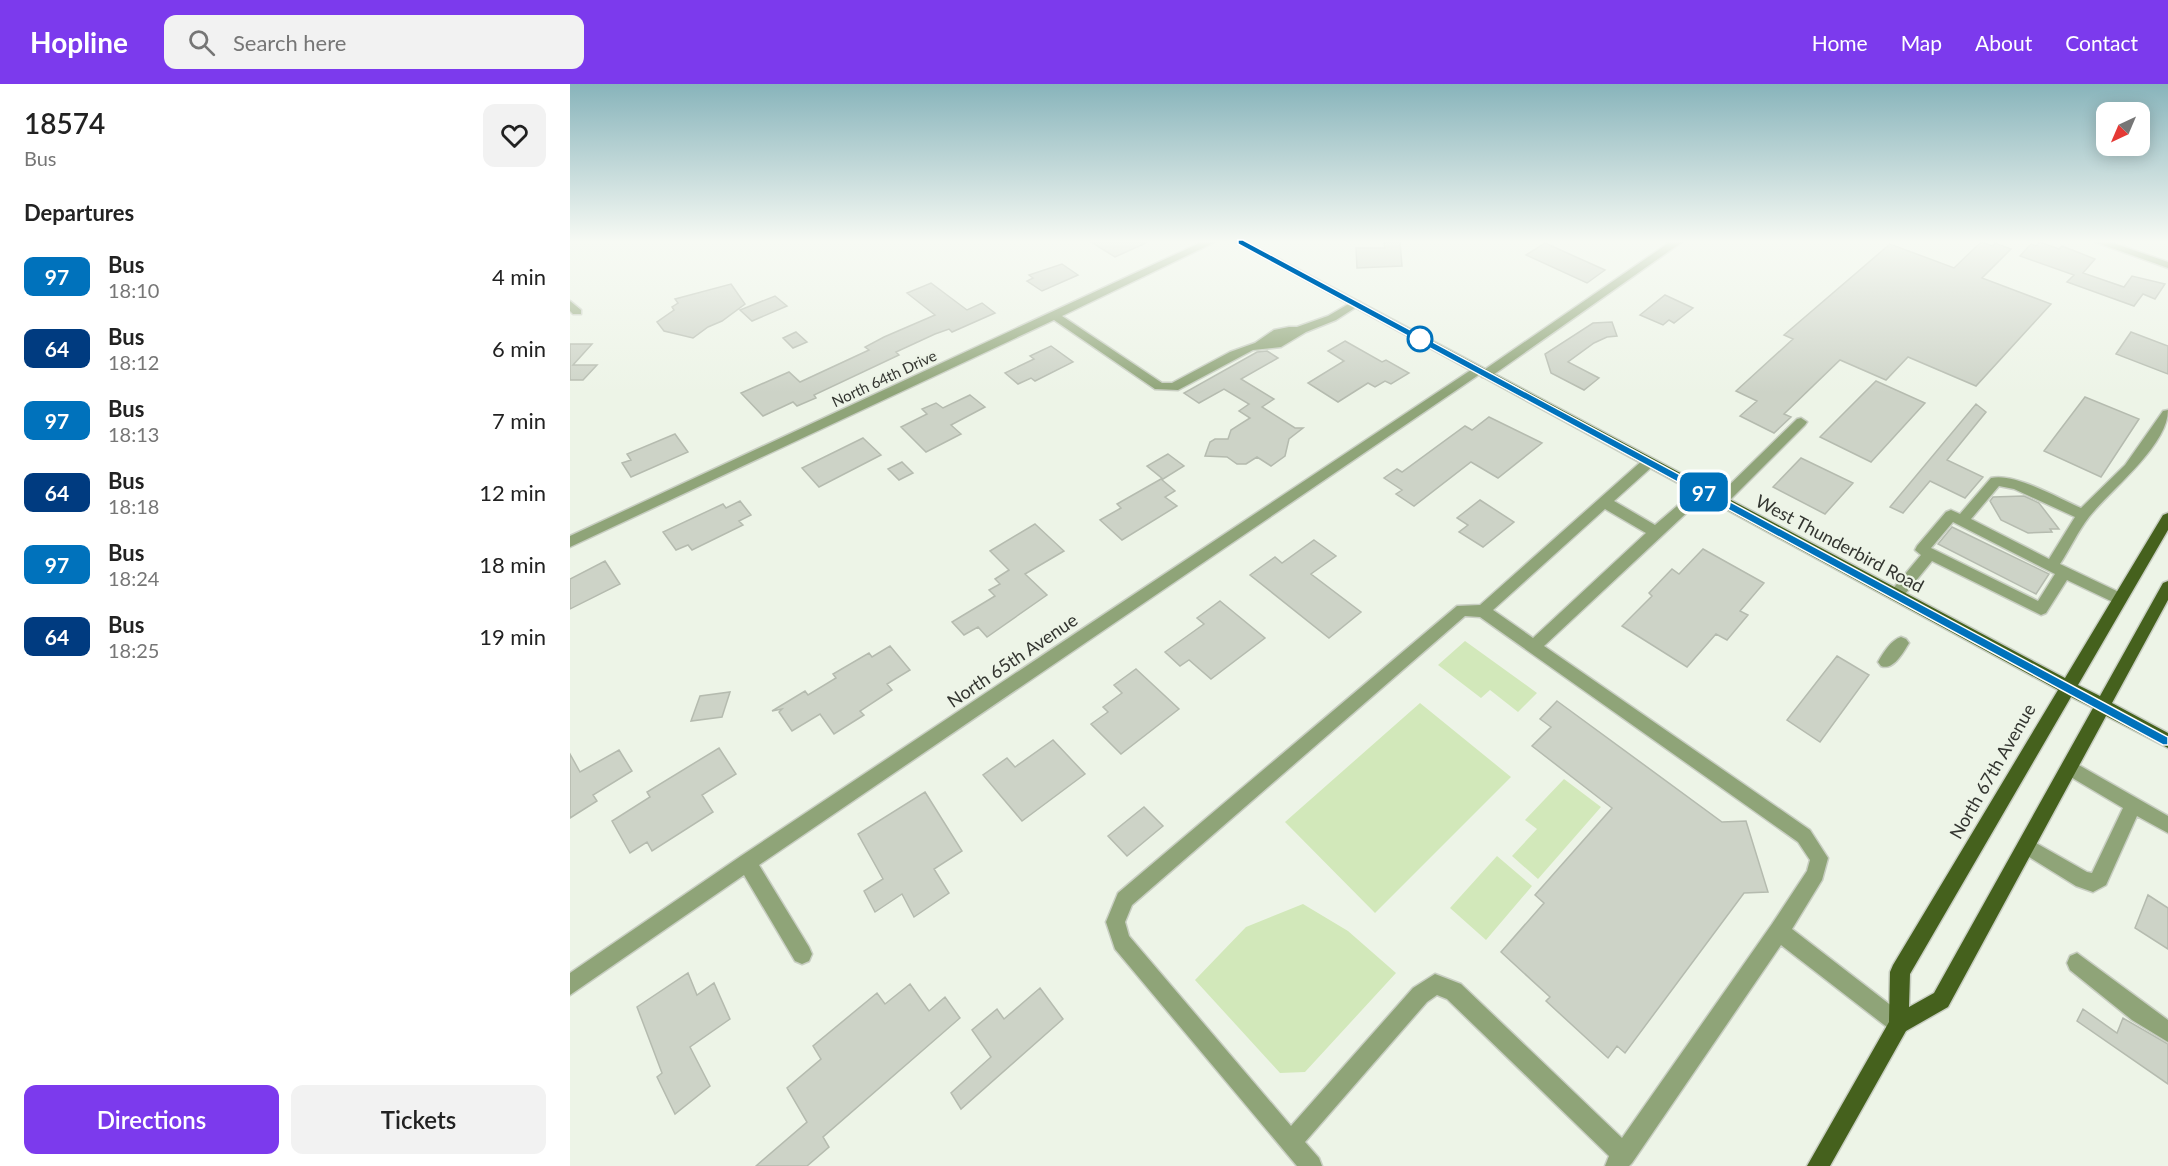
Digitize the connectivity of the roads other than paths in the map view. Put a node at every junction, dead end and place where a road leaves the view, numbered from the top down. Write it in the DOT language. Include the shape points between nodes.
graph roads {
  1 [pos="1102,292"];
  2 [pos="1334,292"];
  3 [pos="1601,292"];
  4 [pos="1356,304"];
  5 [pos="1054,315"];
  6 [pos="1482,372"];
  7 [pos="2167,414"];
  8 [pos="1801,422"];
  9 [pos="1649,462"];
  10 [pos="1703,491"];
  11 [pos="1721,501"];
  12 [pos="1606,503"];
  13 [pos="2083,515"];
  14 [pos="2168,518"];
  15 [pos="1962,520"];
  16 [pos="1656,532"];
  17 [pos="570,542"];
  18 [pos="1930,554"];
  19 [pos="2058,569"];
  20 [pos="2168,587"];
  21 [pos="1896,595"];
  22 [pos="2120,600"];
  23 [pos="1483,611"];
  24 [pos="1901,643"];
  25 [pos="1534,646"];
  26 [pos="1886,662"];
  27 [pos="2067,687"];
  28 [pos="2102,706"];
  29 [pos="2168,741"];
  30 [pos="2070,768"];
  31 [pos="2133,805"];
  32 [pos="2167,820"];
  33 [pos="2027,846"];
  34 [pos="747,862"];
  35 [pos="1779,931"];
  36 [pos="802,954"];
  37 [pos="2077,963"];
  38 [pos="570,986"];
  39 [pos="1899,1024"];
  40 [pos="2168,1032"];
  41 [pos="1291,1142"];
  42 [pos="1620,1160"];
  43 [pos="1311,1166"];
  44 [pos="1818,1166"];
  1 -- 5 [label="street, North 64th Drive"];
  2 -- 4 [label="main road, West Thunderbird Road"];
  3 -- 6 [label="street, North 65th Avenue"];
  4 -- 5 [label="street" via="1277,345 1251,347 1234,354 1174,387 1159,386"];
  4 -- 6 [label="main road, West Thunderbird Road"];
  5 -- 17 [label="street, North 64th Drive"];
  6 -- 9 [label="main road, West Thunderbird Road"];
  6 -- 34 [label="street, North 65th Avenue"];
  7 -- 13 [label="street" via="2130,468"];
  8 -- 11 [label="street"];
  9 -- 10 [label="main road, West Thunderbird Road"];
  9 -- 12 [label="street"];
  10 -- 11 [label="main road, West Thunderbird Road"];
  10 -- 16 [label="street"];
  11 -- 21 [label="main road, West Thunderbird Road"];
  12 -- 16 [label="street"];
  12 -- 23 [label="street"];
  13 -- 15 [label="street" via="2017,485 1996,480"];
  13 -- 19 [label="street"];
  14 -- 22 [label="main road, North 67th Avenue"];
  15 -- 18 [label="street" via="1951,515 1922,550"];
  15 -- 19 [label="street"];
  16 -- 25 [label="street"];
  18 -- 19 [label="street" via="2041,609"];
  18 -- 21 [label="street"];
  19 -- 22 [label="street"];
  20 -- 28 [label="main road"];
  21 -- 27 [label="main road, West Thunderbird Road"];
  22 -- 27 [label="main road, North 67th Avenue"];
  23 -- 25 [label="street"];
  23 -- 41 [label="street" via="1462,610 1125,899 1115,922 1122,942"];
  24 -- 26 [label="street"];
  25 -- 35 [label="street" via="1804,837 1820,858 1816,874"];
  27 -- 28 [label="main road, West Thunderbird Road"];
  27 -- 39 [label="main road, North 67th Avenue" via="1900,972"];
  28 -- 29 [label="main road, West Thunderbird Road"];
  28 -- 30 [label="main road"];
  30 -- 31 [label="street"];
  30 -- 33 [label="main road"];
  31 -- 32 [label="street"];
  31 -- 33 [label="street" via="2099,879 2093,883"];
  33 -- 39 [label="main road" via="1941,1000"];
  34 -- 36 [label="street"];
  34 -- 38 [label="street, North 65th Avenue"];
  35 -- 39 [label="street"];
  35 -- 42 [label="street"];
  37 -- 40 [label="street"];
  39 -- 44 [label="main road, North 67th Avenue"];
  41 -- 42 [label="street" via="1420,995 1435,984 1454,991"];
  41 -- 43 [label="street"];
}
